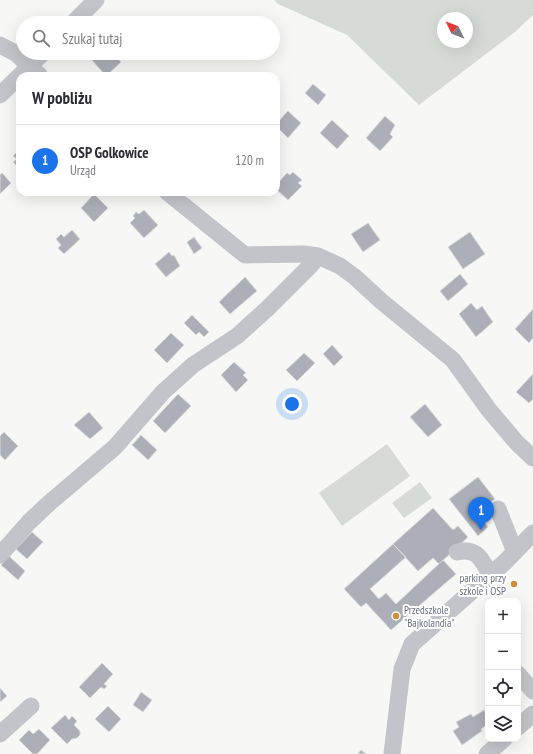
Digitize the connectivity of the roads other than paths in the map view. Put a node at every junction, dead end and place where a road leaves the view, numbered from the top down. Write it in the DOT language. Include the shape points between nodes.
graph roads {
  1 [pos="96,0"];
  2 [pos="80,16"];
  3 [pos="0,45"];
  4 [pos="16,53"];
  5 [pos="23,60"];
  6 [pos="40,60"];
  7 [pos="35,71"];
  8 [pos="16,84"];
  9 [pos="0,95"];
  10 [pos="172,196"];
  11 [pos="318,256"];
  12 [pos="533,458"];
  13 [pos="498,509"];
  14 [pos="533,533"];
  15 [pos="457,552"];
  16 [pos="515,552"];
  17 [pos="0,555"];
  18 [pos="490,574"];
  19 [pos="521,677"];
  20 [pos="533,691"];
  21 [pos="31,706"];
  22 [pos="533,714"];
  23 [pos="521,724"];
  24 [pos="0,734"];
  25 [pos="501,742"];
  26 [pos="392,754"];
  27 [pos="487,754"];
  1 -- 2 [label="street"];
  3 -- 4 [label="street"];
  5 -- 7 [label="street"];
  6 -- 7 [label="street"];
  8 -- 9 [label="street"];
  10 -- 11 [label="street" via="245,255"];
  11 -- 12 [label="street" via="340,266 355,277 453,360 489,410"];
  11 -- 17 [label="street" via="311,266 237,336 194,364 172,383 115,447 47,505"];
  13 -- 16 [label="street"];
  14 -- 16 [label="street"];
  15 -- 18 [label="street" via="474,552"];
  16 -- 18 [label="street"];
  18 -- 26 [label="street" via="412,644 402,669"];
  19 -- 20 [label="street"];
  21 -- 24 [label="street"];
  22 -- 23 [label="street"];
  25 -- 27 [label="street"];
}
